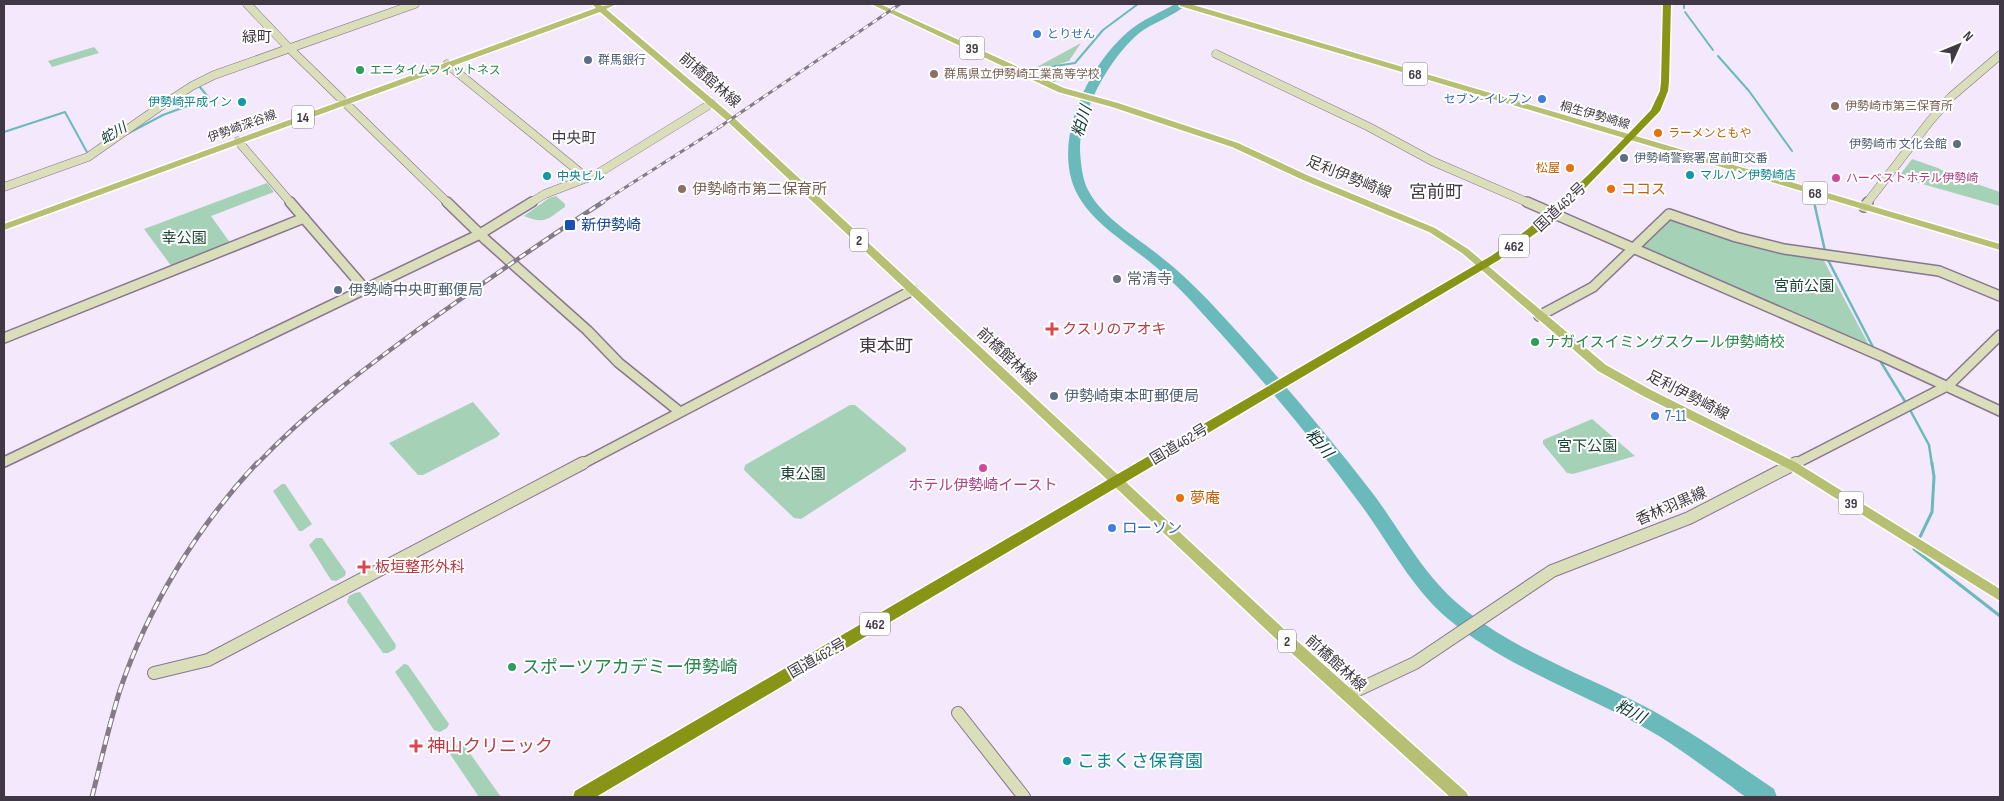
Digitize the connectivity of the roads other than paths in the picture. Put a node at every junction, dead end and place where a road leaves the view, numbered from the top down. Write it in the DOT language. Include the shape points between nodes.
graph roads {
  1 [pos="247,4"];
  2 [pos="415,4"];
  3 [pos="614,4"];
  4 [pos="875,4"];
  5 [pos="1183,4"];
  6 [pos="598,6"];
  7 [pos="1667,8"];
  8 [pos="289,48"];
  9 [pos="1216,54"];
  10 [pos="2000,55"];
  11 [pos="447,64"];
  12 [pos="345,102"];
  13 [pos="712,103"];
  14 [pos="1630,138"];
  15 [pos="238,141"];
  16 [pos="587,178"];
  17 [pos="4,187"];
  18 [pos="1864,208"];
  19 [pos="1554,213"];
  20 [pos="304,218"];
  21 [pos="4,227"];
  22 [pos="480,234"];
  23 [pos="2000,247"];
  24 [pos="1634,248"];
  25 [pos="1482,266"];
  26 [pos="365,289"];
  27 [pos="913,290"];
  28 [pos="2000,296"];
  29 [pos="1538,316"];
  30 [pos="2000,335"];
  31 [pos="4,338"];
  32 [pos="1948,385"];
  33 [pos="2000,411"];
  34 [pos="680,412"];
  35 [pos="4,462"];
  36 [pos="1793,466"];
  37 [pos="1117,481"];
  38 [pos="2000,596"];
  39 [pos="154,673"];
  40 [pos="1347,695"];
  41 [pos="958,713"];
  42 [pos="581,797"];
  43 [pos="1024,797"];
  44 [pos="1461,797"];
  1 -- 8 [label="street"];
  2 -- 8 [label="street"];
  3 -- 6 [label="main road"];
  4 -- 25 [label="main road, 足利伊勢崎線 / 39" via="1068,93 1113,104 1244,148 1306,178 1411,220 1451,241"];
  5 -- 14 [label="main road, 桐生伊勢崎線 / 68"];
  6 -- 11 [label="main road, 伊勢崎深谷線 / 14"];
  6 -- 13 [label="main road, 前橋館林線 / 2"];
  7 -- 14 [label="highway, 国道462号 / 462" via="1664,91 1655,111"];
  8 -- 12 [label="street"];
  8 -- 17 [label="street" via="192,86 88,157"];
  9 -- 19 [label="street" via="1369,127 1432,161"];
  10 -- 18 [label="street" via="1952,96"];
  11 -- 12 [label="main road, 伊勢崎深谷線 / 14"];
  11 -- 16 [label="street"];
  12 -- 15 [label="main road, 伊勢崎深谷線 / 14"];
  12 -- 22 [label="street"];
  13 -- 16 [label="street"];
  13 -- 27 [label="main road, 前橋館林線 / 2"];
  14 -- 18 [label="main road, 桐生伊勢崎線 / 68"];
  14 -- 19 [label="highway, 国道462号 / 462"];
  15 -- 20 [label="street"];
  15 -- 21 [label="main road, 伊勢崎深谷線 / 14"];
  16 -- 22 [label="street" via="545,194"];
  18 -- 23 [label="main road, 桐生伊勢崎線 / 68"];
  19 -- 24 [label="street"];
  19 -- 25 [label="highway, 国道462号 / 462" via="1526,238"];
  20 -- 26 [label="street"];
  20 -- 31 [label="street"];
  22 -- 26 [label="street"];
  22 -- 34 [label="street" via="587,330 618,363"];
  24 -- 28 [label="street" via="1669,214 1784,249 1939,271"];
  24 -- 29 [label="street" via="1593,287"];
  24 -- 32 [label="street"];
  25 -- 29 [label="main road, 足利伊勢崎線 / 39"];
  25 -- 37 [label="highway, 国道462号 / 462"];
  26 -- 35 [label="street"];
  27 -- 34 [label="street"];
  27 -- 37 [label="main road, 前橋館林線 / 2"];
  29 -- 36 [label="main road, 足利伊勢崎線 / 39" via="1582,353 1623,381"];
  30 -- 32 [label="street, 香林羽黒線"];
  32 -- 33 [label="street"];
  32 -- 36 [label="street, 香林羽黒線"];
  34 -- 39 [label="street" via="208,660"];
  36 -- 38 [label="main road, 足利伊勢崎線 / 39"];
  36 -- 40 [label="street, 香林羽黒線" via="1690,518 1552,571 1413,665"];
  37 -- 40 [label="main road, 前橋館林線 / 2"];
  37 -- 42 [label="highway, 国道462号 / 462"];
  40 -- 44 [label="main road, 前橋館林線 / 2"];
  41 -- 43 [label="street"];
}
